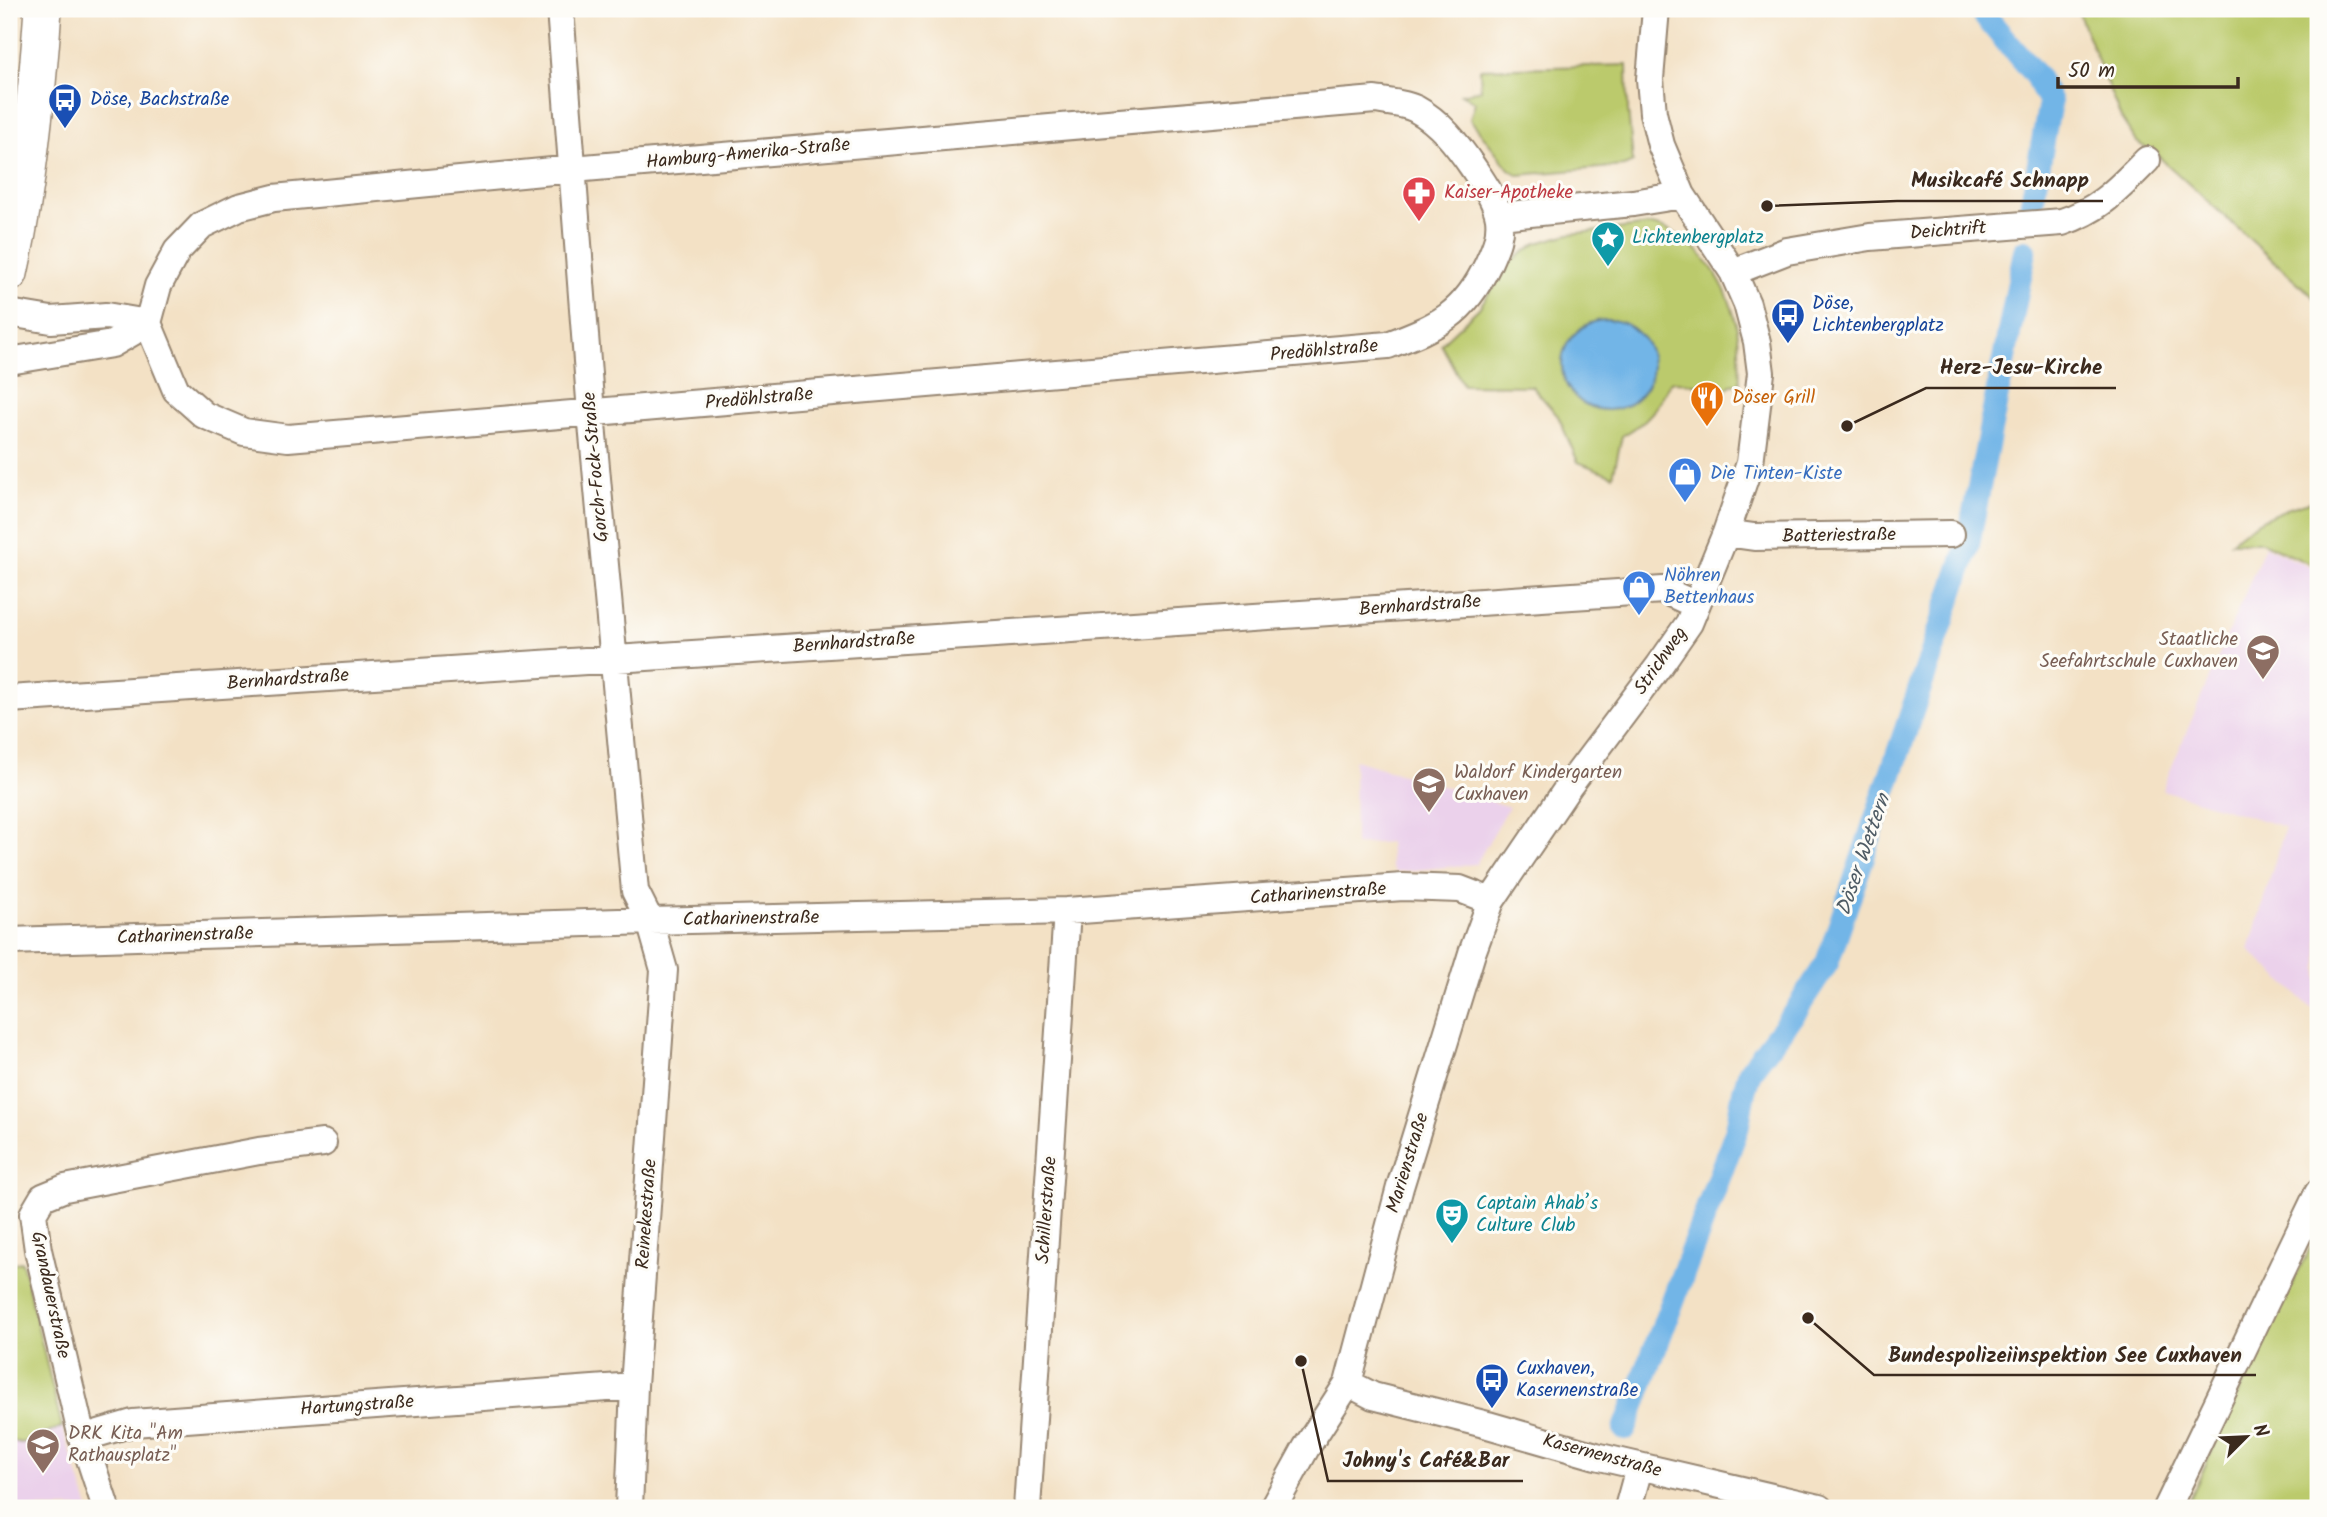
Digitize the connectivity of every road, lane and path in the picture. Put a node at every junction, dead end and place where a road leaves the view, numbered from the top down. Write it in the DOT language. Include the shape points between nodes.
graph roads {
  1 [pos="43,9"];
  2 [pos="560,9"];
  3 [pos="1656,9"];
  4 [pos="18,157"];
  5 [pos="2147,160"];
  6 [pos="573,169"];
  7 [pos="1682,195"];
  8 [pos="1499,216"];
  9 [pos="13,256"];
  10 [pos="1733,272"];
  11 [pos="9,313"];
  12 [pos="148,323"];
  13 [pos="9,361"];
  14 [pos="591,413"];
  15 [pos="1726,533"];
  16 [pos="1951,534"];
  17 [pos="1696,605"];
  18 [pos="614,658"];
  19 [pos="9,699"];
  20 [pos="1546,819"];
  21 [pos="1491,901"];
  22 [pos="1067,911"];
  23 [pos="650,921"];
  24 [pos="9,941"];
  25 [pos="323,1143"];
  26 [pos="2318,1193"];
  27 [pos="1348,1383"];
  28 [pos="634,1386"];
  29 [pos="82,1438"];
  30 [pos="1639,1468"];
  31 [pos="106,1508"];
  32 [pos="629,1508"];
  33 [pos="1027,1508"];
  34 [pos="1273,1508"];
  35 [pos="1628,1508"];
  36 [pos="1819,1508"];
  37 [pos="2167,1508"];
  1 -- 4 [label="street" via="38,77"];
  2 -- 6 [label="street, Gorch-Fock-Straße"];
  3 -- 7 [label="street, Strichweg" via="1650,79 1653,113"];
  4 -- 9 [label="street"];
  5 -- 10 [label="street, Deichtrift" via="2085,215 2062,222 1870,237 1787,251"];
  6 -- 8 [label="street, Hamburg-Amerika-Straße" via="1375,100 1415,108 1441,127 1488,190"];
  6 -- 12 [label="street, Hamburg-Amerika-Straße" via="274,198 239,207 202,225 177,251 158,286"];
  6 -- 14 [label="street, Gorch-Fock-Straße"];
  7 -- 8 [label="street"];
  7 -- 10 [label="street, Strichweg"];
  8 -- 14 [label="street, Predöhlstraße" via="1499,240 1477,287 1457,311 1429,330 1388,345"];
  10 -- 15 [label="street, Strichweg" via="1747,304 1761,373 1750,463"];
  11 -- 12 [label="street" via="51,320 106,316"];
  12 -- 13 [label="street" via="112,344"];
  12 -- 14 [label="street, Predöhlstraße" via="176,390 204,415 244,432 288,438"];
  14 -- 18 [label="street, Gorch-Fock-Straße"];
  15 -- 16 [label="street, Batteriestraße" via="1754,537"];
  15 -- 17 [label="street, Strichweg"];
  17 -- 18 [label="street, Bernhardstraße" via="1662,590"];
  17 -- 20 [label="street, Strichweg" via="1660,666"];
  18 -- 19 [label="street, Bernhardstraße"];
  18 -- 23 [label="street, Gorch-Fock-Straße" via="635,891"];
  20 -- 21 [label="street, Marienstraße"];
  21 -- 22 [label="street, Catharinenstraße" via="1460,889 1403,887"];
  21 -- 27 [label="street, Marienstraße" via="1400,1187"];
  22 -- 23 [label="street, Catharinenstraße"];
  22 -- 33 [label="street, Schillerstraße"];
  23 -- 24 [label="street, Catharinenstraße"];
  23 -- 28 [label="street, Reinekestraße" via="664,970"];
  25 -- 29 [label="street, Grandauerstraße" via="65,1188 43,1197 33,1214 38,1250"];
  26 -- 37 [label="street"];
  27 -- 30 [label="street, Kasernenstraße" via="1373,1396"];
  27 -- 34 [label="street, Marienstraße"];
  28 -- 29 [label="street, Hartungstraße" via="133,1423"];
  28 -- 32 [label="street, Reinekestraße"];
  29 -- 31 [label="street, Grandauerstraße"];
  30 -- 35 [label="street"];
  30 -- 36 [label="street, Kasernenstraße"];
}
